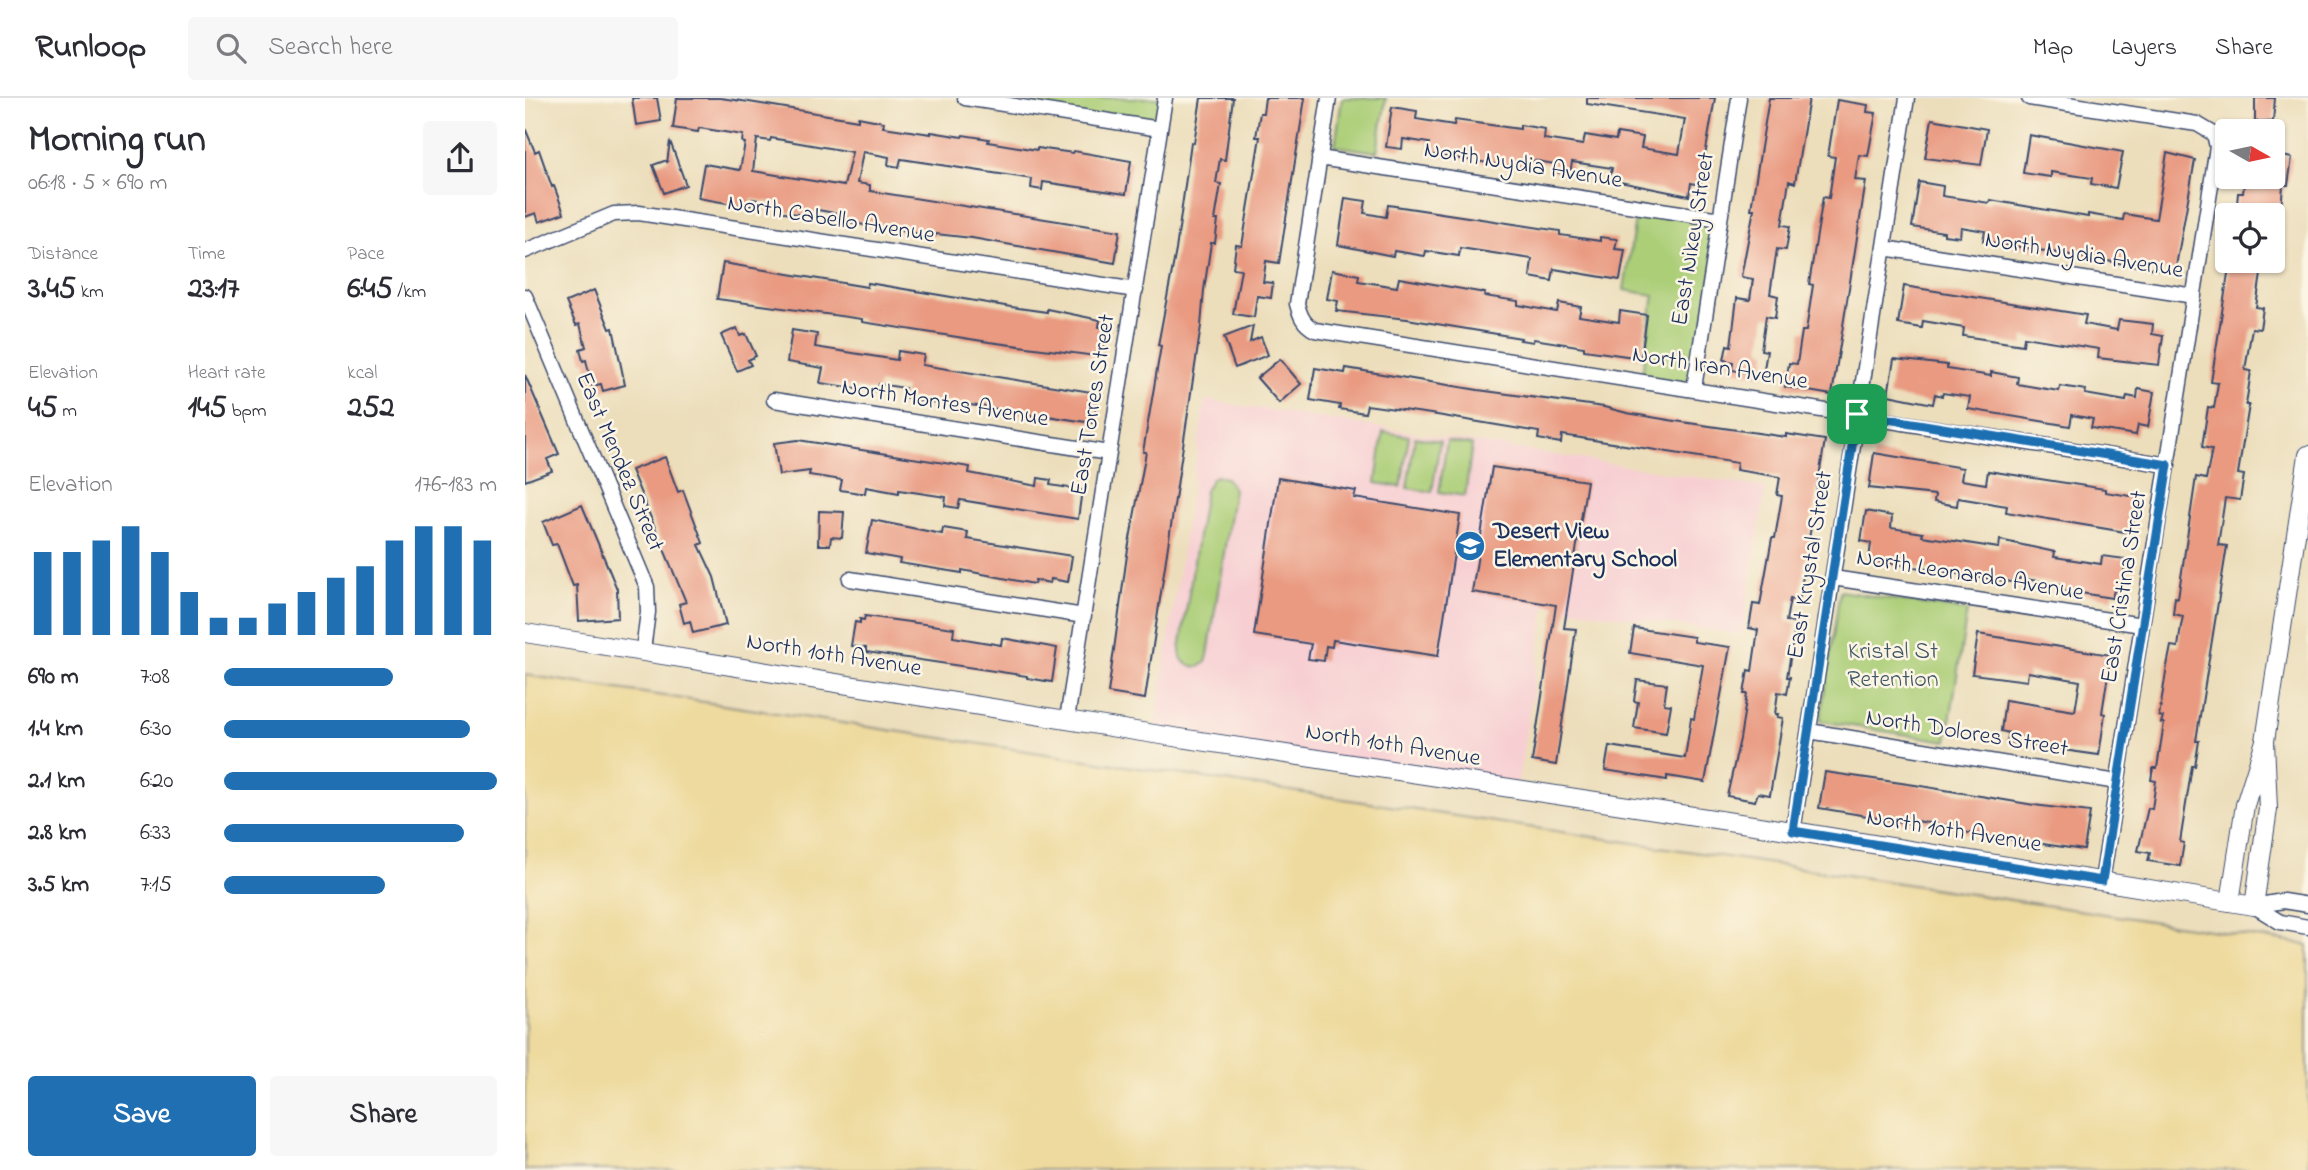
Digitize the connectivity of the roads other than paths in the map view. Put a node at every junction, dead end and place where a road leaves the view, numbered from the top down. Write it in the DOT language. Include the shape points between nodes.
graph roads {
  1 [pos="965,98"];
  2 [pos="1165,98"];
  3 [pos="1329,98"];
  4 [pos="1739,98"];
  5 [pos="1907,98"];
  6 [pos="2029,98"];
  7 [pos="1160,129"];
  8 [pos="1319,158"];
  9 [pos="1720,219"];
  10 [pos="1884,248"];
  11 [pos="525,251"];
  12 [pos="1136,290"];
  13 [pos="525,296"];
  14 [pos="2194,296"];
  15 [pos="1693,388"];
  16 [pos="774,400"];
  17 [pos="1857,414"];
  18 [pos="1109,453"];
  19 [pos="2308,455"];
  20 [pos="2168,465"];
  21 [pos="1833,578"];
  22 [pos="850,579"];
  23 [pos="1084,616"];
  24 [pos="2142,625"];
  25 [pos="525,633"];
  26 [pos="643,650"];
  27 [pos="1067,719"];
  28 [pos="1809,731"];
  29 [pos="2265,741"];
  30 [pos="2117,782"];
  31 [pos="1793,831"];
  32 [pos="2102,881"];
  33 [pos="2230,902"];
  34 [pos="2308,905"];
  35 [pos="2254,906"];
  36 [pos="2308,927"];
  1 -- 7 [label="street"];
  2 -- 7 [label="street, East Torres Street"];
  3 -- 8 [label="street"];
  4 -- 9 [label="street, East Nikey Street"];
  5 -- 10 [label="street, East Krystal Street"];
  6 -- 14 [label="street, East Cristina Street" via="2197,124 2214,134 2217,147"];
  7 -- 12 [label="street, East Torres Street"];
  8 -- 9 [label="street, North Nydia Avenue"];
  8 -- 15 [label="street, North Iran Avenue" via="1297,304 1308,326"];
  9 -- 15 [label="street, East Nikey Street"];
  10 -- 14 [label="street, North Nydia Avenue"];
  10 -- 17 [label="street, East Krystal Street"];
  11 -- 12 [label="street, North Cabello Avenue" via="614,214 639,214"];
  12 -- 18 [label="street, East Torres Street"];
  13 -- 26 [label="street, East Mendez Street" via="647,587"];
  14 -- 20 [label="street, East Cristina Street"];
  15 -- 17 [label="street, North Iran Avenue"];
  16 -- 18 [label="street, North Montes Avenue"];
  17 -- 20 [label="street, North Iran Avenue"];
  17 -- 21 [label="street, East Krystal Street"];
  18 -- 23 [label="street, East Torres Street"];
  19 -- 29 [label="main road"];
  20 -- 24 [label="street, East Cristina Street"];
  21 -- 24 [label="street, North Leonardo Avenue"];
  21 -- 28 [label="street, East Krystal Street"];
  22 -- 23 [label="street"];
  23 -- 27 [label="street, East Torres Street"];
  24 -- 30 [label="street, East Cristina Street"];
  25 -- 26 [label="main road, North 10th Avenue"];
  26 -- 27 [label="main road, North 10th Avenue"];
  27 -- 31 [label="main road, North 10th Avenue"];
  28 -- 30 [label="street, North Dolores Street"];
  28 -- 31 [label="street, East Krystal Street"];
  29 -- 33 [label="main road" via="2245,805"];
  29 -- 35 [label="main road" via="2268,809"];
  30 -- 32 [label="street, East Cristina Street"];
  31 -- 32 [label="main road, North 10th Avenue"];
  32 -- 33 [label="main road, North 10th Avenue"];
  33 -- 35 [label="main road, North 10th Avenue"];
  34 -- 35 [label="street, North 10th Avenue" via="2283,901"];
  35 -- 36 [label="street, North 10th Avenue" via="2280,922"];
}
